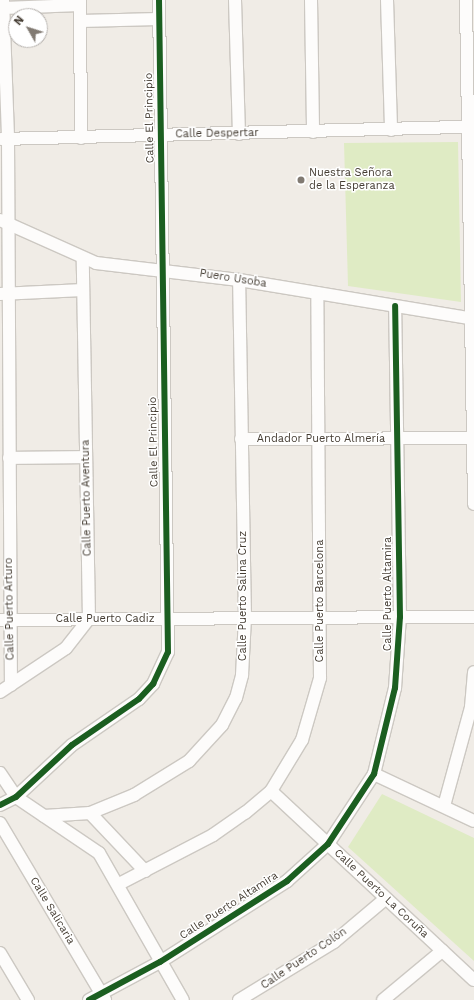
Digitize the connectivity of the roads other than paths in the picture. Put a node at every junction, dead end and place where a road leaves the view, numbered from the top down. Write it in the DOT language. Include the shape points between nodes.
graph roads {
  1 [pos="159,0"];
  2 [pos="235,0"];
  3 [pos="311,0"];
  4 [pos="387,0"];
  5 [pos="466,0"];
  6 [pos="80,3"];
  7 [pos="3,4"];
  8 [pos="158,19"];
  9 [pos="80,20"];
  10 [pos="2,21"];
  11 [pos="471,127"];
  12 [pos="391,130"];
  13 [pos="313,132"];
  14 [pos="238,134"];
  15 [pos="160,136"];
  16 [pos="81,138"];
  17 [pos="4,139"];
  18 [pos="3,220"];
  19 [pos="83,260"];
  20 [pos="161,269"];
  21 [pos="240,280"];
  22 [pos="83,290"];
  23 [pos="317,293"];
  24 [pos="4,294"];
  25 [pos="395,306"];
  26 [pos="473,319"];
  27 [pos="473,438"];
  28 [pos="396,439"];
  29 [pos="241,440"];
  30 [pos="316,441"];
  31 [pos="6,451"];
  32 [pos="86,457"];
  33 [pos="474,504"];
  34 [pos="400,617"];
  35 [pos="474,617"];
  36 [pos="245,618"];
  37 [pos="322,618"];
  38 [pos="89,619"];
  39 [pos="167,619"];
  40 [pos="5,620"];
  41 [pos="6,666"];
  42 [pos="474,672"];
  43 [pos="11,685"];
  44 [pos="0,692"];
  45 [pos="0,773"];
  46 [pos="374,774"];
  47 [pos="271,791"];
  48 [pos="16,797"];
  49 [pos="0,805"];
  50 [pos="444,806"];
  51 [pos="90,813"];
  52 [pos="44,816"];
  53 [pos="474,821"];
  54 [pos="0,823"];
  55 [pos="328,844"];
  56 [pos="145,871"];
  57 [pos="119,884"];
  58 [pos="385,899"];
  59 [pos="442,951"];
  60 [pos="0,953"];
  61 [pos="160,962"];
  62 [pos="474,980"];
  63 [pos="103,997"];
  64 [pos="28,1000"];
  65 [pos="89,1000"];
  66 [pos="183,1000"];
  67 [pos="239,1000"];
  68 [pos="383,1000"];
  1 -- 8 [label="street, Calle El Principio"];
  2 -- 14 [label="street"];
  3 -- 13 [label="street"];
  4 -- 12 [label="street"];
  5 -- 11 [label="street"];
  6 -- 7 [label="street"];
  6 -- 9 [label="street"];
  7 -- 10 [label="street, Calle Puerto Arturo"];
  8 -- 9 [label="street"];
  8 -- 15 [label="street, Calle El Principio"];
  9 -- 16 [label="street"];
  10 -- 17 [label="street, Calle Puerto Arturo"];
  11 -- 12 [label="street, Calle Despertar"];
  11 -- 26 [label="street"];
  12 -- 13 [label="street, Calle Despertar"];
  13 -- 14 [label="street, Calle Despertar"];
  14 -- 15 [label="street, Calle Despertar"];
  15 -- 16 [label="street, Calle Despertar"];
  15 -- 20 [label="street, Calle El Principio"];
  16 -- 17 [label="street, Calle Despertar"];
  17 -- 18 [label="street, Calle Puerto Arturo"];
  18 -- 19 [label="street, Puero Usoba"];
  18 -- 24 [label="street, Calle Puerto Arturo"];
  19 -- 20 [label="street, Puero Usoba"];
  19 -- 22 [label="street, Calle Puerto Aventura"];
  20 -- 21 [label="street, Puero Usoba"];
  20 -- 39 [label="street, Calle El Principio"];
  21 -- 23 [label="street, Puero Usoba"];
  21 -- 29 [label="street, Calle Puerto Salina Cruz"];
  22 -- 24 [label="street"];
  22 -- 32 [label="street, Calle Puerto Aventura"];
  23 -- 25 [label="street, Puero Usoba"];
  23 -- 30 [label="street, Calle Puerto Barcelona"];
  24 -- 31 [label="street, Calle Puerto Arturo"];
  25 -- 26 [label="street, Puero Usoba"];
  25 -- 28 [label="street, Calle Puerto Altamira"];
  26 -- 27 [label="street"];
  27 -- 28 [label="street, Andador Puerto Almería"];
  27 -- 33 [label="street"];
  28 -- 30 [label="street, Andador Puerto Almería"];
  28 -- 34 [label="street, Calle Puerto Altamira"];
  29 -- 30 [label="street, Andador Puerto Almería"];
  29 -- 36 [label="street, Calle Puerto Salina Cruz"];
  30 -- 37 [label="street, Calle Puerto Barcelona"];
  31 -- 32 [label="street"];
  31 -- 40 [label="street, Calle Puerto Arturo"];
  32 -- 38 [label="street, Calle Puerto Aventura"];
  34 -- 35 [label="street, Calle Puerto Cadiz"];
  34 -- 37 [label="street, Calle Puerto Cadiz"];
  34 -- 46 [label="street, Calle Puerto Altamira" via="395,688"];
  36 -- 37 [label="street, Calle Puerto Cadiz"];
  36 -- 39 [label="street, Calle Puerto Cadiz"];
  36 -- 51 [label="street, Calle Puerto Salina Cruz" via="242,675 236,698 209,743 189,761 134,795"];
  37 -- 47 [label="street, Calle Puerto Barcelona" via="320,678 313,705 302,740"];
  38 -- 39 [label="street, Calle Puerto Cadiz"];
  38 -- 40 [label="street, Calle Puerto Cadiz"];
  38 -- 43 [label="street" via="66,648"];
  39 -- 48 [label="street, Calle El Principio" via="168,652 154,684 139,699 72,745"];
  40 -- 41 [label="street, Calle Puerto Arturo"];
  41 -- 43 [label="street, Calle Puerto Arturo"];
  42 -- 50 [label="street" via="471,707"];
  43 -- 44 [label="street"];
  45 -- 48 [label="street"];
  46 -- 50 [label="street"];
  46 -- 55 [label="street, Calle Puerto Altamira"];
  47 -- 55 [label="street, Calle Puerto La Coruña"];
  47 -- 56 [label="street, Calle Puerto Barcelona" via="213,835"];
  48 -- 49 [label="street, Calle El Principio"];
  48 -- 52 [label="street"];
  50 -- 53 [label="street"];
  51 -- 52 [label="street, Calle Puerto Salina Cruz"];
  51 -- 56 [label="street"];
  52 -- 57 [label="street" via="99,853"];
  54 -- 63 [label="street, Calle Salicaria"];
  55 -- 58 [label="street, Calle Puerto La Coruña"];
  55 -- 61 [label="street, Calle Puerto Altamira" via="287,881"];
  56 -- 57 [label="street, Calle Puerto Barcelona"];
  57 -- 61 [label="street"];
  58 -- 59 [label="street, Calle Puerto La Coruña"];
  58 -- 67 [label="street, Calle Puerto Colón" via="334,942"];
  59 -- 62 [label="street, Calle Puerto La Coruña"];
  59 -- 68 [label="street"];
  60 -- 64 [label="street"];
  61 -- 63 [label="street, Calle Puerto Altamira"];
  61 -- 66 [label="street"];
  63 -- 65 [label="street, Calle Puerto Altamira"];
}
